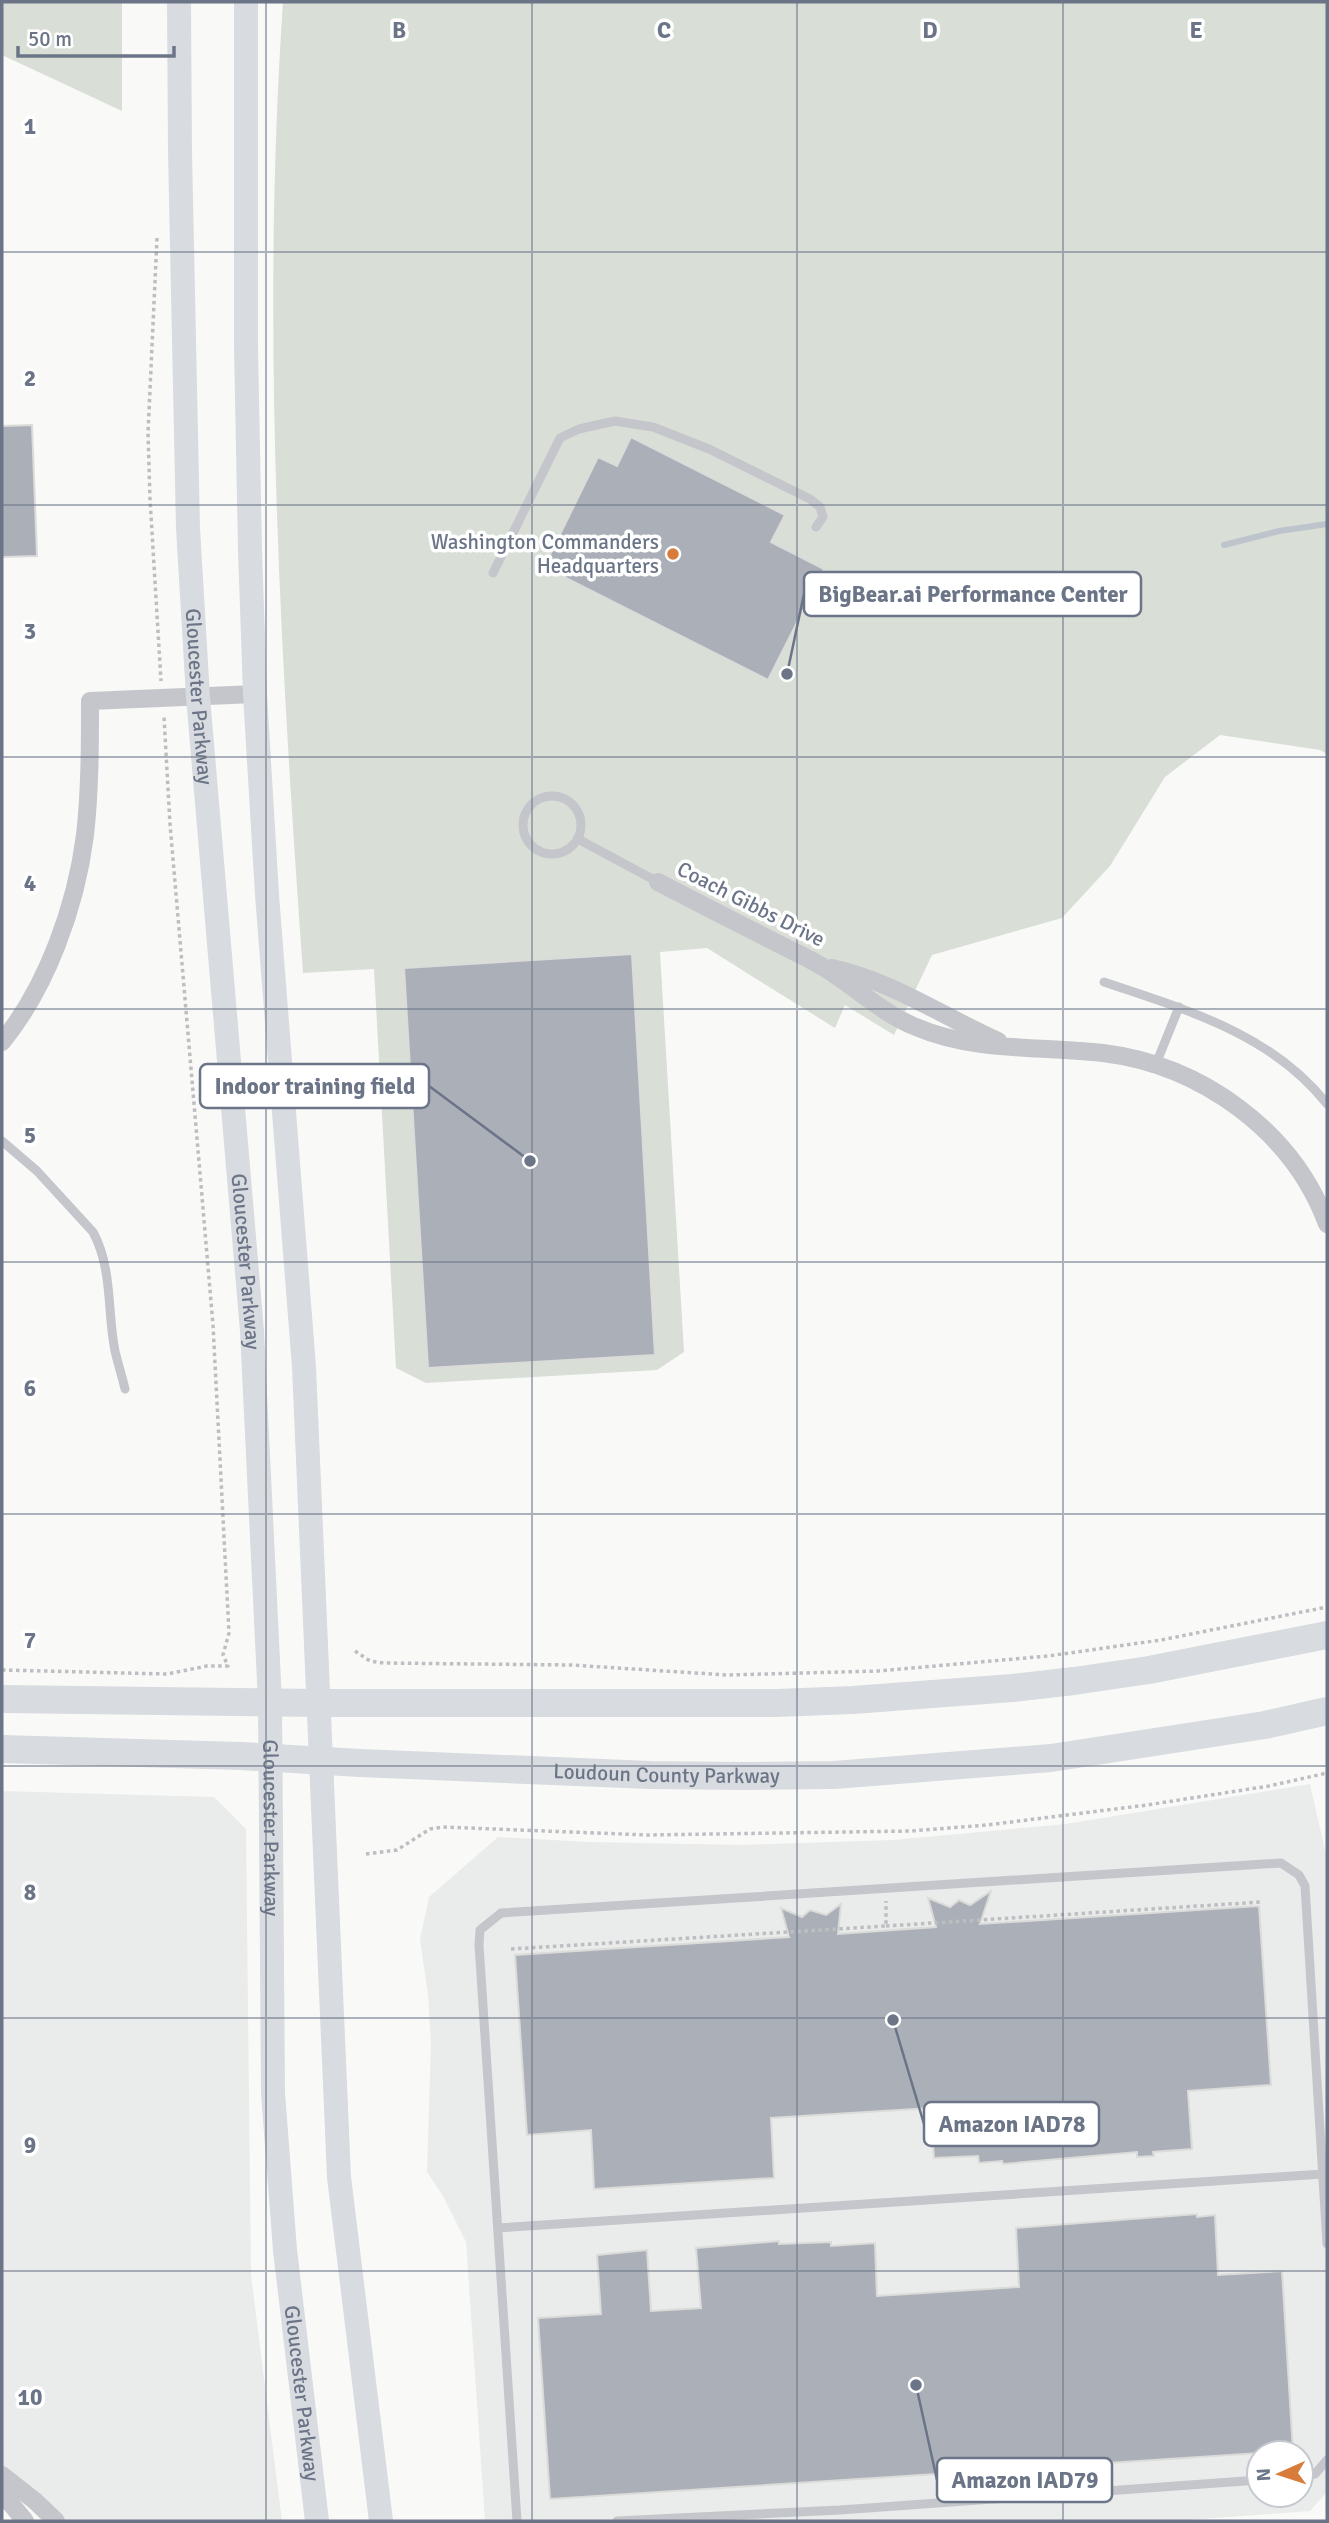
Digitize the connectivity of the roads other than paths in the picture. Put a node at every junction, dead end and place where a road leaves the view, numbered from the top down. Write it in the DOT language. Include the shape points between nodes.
graph roads {
  1 [pos="179,2"];
  2 [pos="246,2"];
  3 [pos="816,527"];
  4 [pos="493,573"];
  5 [pos="255,694"];
  6 [pos="198,697"];
  7 [pos="578,839"];
  8 [pos="658,883"];
  9 [pos="824,967"];
  10 [pos="1104,982"];
  11 [pos="1179,1007"];
  12 [pos="2,1042"];
  13 [pos="1011,1046"];
  14 [pos="1156,1064"];
  15 [pos="1327,1104"];
  16 [pos="2,1141"];
  17 [pos="1327,1224"];
  18 [pos="125,1389"];
  19 [pos="1327,1635"];
  20 [pos="2,1699"];
  21 [pos="270,1702"];
  22 [pos="320,1703"];
  23 [pos="1327,1711"];
  24 [pos="2,1749"];
  25 [pos="271,1757"];
  26 [pos="321,1759"];
  27 [pos="1326,2174"];
  28 [pos="498,2228"];
  29 [pos="1327,2244"];
  30 [pos="1327,2460"];
  31 [pos="1315,2474"];
  32 [pos="2,2476"];
  33 [pos="1245,2481"];
  34 [pos="2,2493"];
  35 [pos="840,2510"];
  36 [pos="25,2521"];
  37 [pos="56,2521"];
  38 [pos="317,2521"];
  39 [pos="381,2521"];
  40 [pos="517,2521"];
  41 [pos="617,2521"];
  42 [pos="841,2521"];
  1 -- 6 [label="main road, Gloucester Parkway" via="184,418"];
  2 -- 5 [label="main road"];
  3 -- 4 [label="lane" via="824,516 810,499 653,426 615,421 560,438"];
  5 -- 6 [label="street"];
  5 -- 22 [label="main road" via="304,1367"];
  6 -- 12 [label="street" via="90,701 85,836 70,902 46,972"];
  6 -- 21 [label="main road, Gloucester Parkway" via="252,1331"];
  7 -- 7 [label="lane" via="580,818 567,799 542,796 524,814 525,837 541,852 562,853"];
  7 -- 8 [label="lane"];
  8 -- 9 [label="street, Coach Gibbs Drive"];
  9 -- 13 [label="street, Coach Gibbs Drive" via="893,987"];
  9 -- 13 [label="street, Coach Gibbs Drive" via="887,1013 918,1028 975,1044"];
  10 -- 11 [label="lane"];
  11 -- 14 [label="lane"];
  11 -- 15 [label="lane" via="1255,1041 1285,1061"];
  13 -- 14 [label="street, Coach Gibbs Drive" via="1105,1053"];
  14 -- 17 [label="street, Coach Gibbs Drive" via="1203,1084 1258,1124 1307,1181"];
  16 -- 18 [label="lane" via="37,1171 97,1239"];
  19 -- 22 [label="main road" via="1149,1671 1012,1688 852,1700"];
  20 -- 21 [label="main road"];
  21 -- 22 [label="main road"];
  21 -- 25 [label="main road, Gloucester Parkway"];
  22 -- 26 [label="main road"];
  23 -- 26 [label="main road, Loudoun County Parkway" via="1051,1758 834,1774 650,1775"];
  24 -- 25 [label="main road, Loudoun County Parkway"];
  25 -- 26 [label="main road, Loudoun County Parkway"];
  25 -- 38 [label="main road, Gloucester Parkway" via="274,2105 285,2250"];
  26 -- 39 [label="main road" via="339,2177"];
  27 -- 28 [label="lane"];
  27 -- 28 [label="lane" via="1305,1886 1299,1875 1281,1863 502,1913 481,1930 478,1945"];
  27 -- 29 [label="lane"];
  28 -- 40 [label="lane"];
  30 -- 31 [label="lane"];
  32 -- 37 [label="street"];
  33 -- 35 [label="lane"];
  34 -- 36 [label="street"];
  35 -- 41 [label="lane"];
  35 -- 42 [label="lane"];
}
